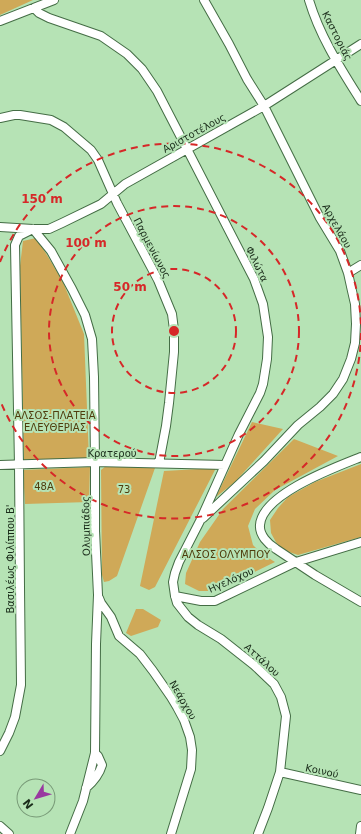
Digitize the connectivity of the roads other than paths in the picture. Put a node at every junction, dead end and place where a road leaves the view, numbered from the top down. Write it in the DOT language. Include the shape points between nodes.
graph roads {
  1 [pos="54,0"];
  2 [pos="204,0"];
  3 [pos="310,0"];
  4 [pos="34,8"];
  5 [pos="0,21"];
  6 [pos="361,44"];
  7 [pos="336,60"];
  8 [pos="361,101"];
  9 [pos="264,106"];
  10 [pos="0,118"];
  11 [pos="187,149"];
  12 [pos="113,194"];
  13 [pos="0,227"];
  14 [pos="33,229"];
  15 [pos="361,265"];
  16 [pos="348,273"];
  17 [pos="361,458"];
  18 [pos="95,462"];
  19 [pos="159,463"];
  20 [pos="0,465"];
  21 [pos="19,465"];
  22 [pos="225,465"];
  23 [pos="200,521"];
  24 [pos="361,542"];
  25 [pos="296,562"];
  26 [pos="98,594"];
  27 [pos="175,596"];
  28 [pos="361,602"];
  29 [pos="0,751"];
  30 [pos="280,772"];
  31 [pos="361,790"];
  32 [pos="0,826"];
  33 [pos="361,826"];
  34 [pos="9,834"];
  35 [pos="70,834"];
  36 [pos="171,834"];
  37 [pos="258,834"];
  38 [pos="360,834"];
  1 -- 4 [label="street"];
  2 -- 9 [label="street, Αρχελάου"];
  3 -- 7 [label="street, Καστοριάς" via="320,29"];
  4 -- 5 [label="street"];
  4 -- 11 [label="street, Φιλώτα" via="43,15 101,36 127,54 142,69 157,91"];
  6 -- 7 [label="street, Αριστοτέλους"];
  7 -- 8 [label="street, Καστοριάς"];
  7 -- 9 [label="street, Αριστοτέλους"];
  9 -- 11 [label="street, Αριστοτέλους"];
  9 -- 16 [label="street, Αρχελάου" via="320,218 340,251"];
  10 -- 12 [label="street, Παρμενίωνος" via="20,115 46,119 64,127 91,150"];
  11 -- 12 [label="street, Αριστοτέλους" via="132,180"];
  11 -- 22 [label="street, Φιλώτα" via="254,279 263,304 268,330 263,384"];
  12 -- 14 [label="street, Αριστοτέλους" via="101,204 49,229"];
  12 -- 19 [label="street, Παρμενίωνος" via="158,280 172,314 174,352"];
  13 -- 14 [label="street, Αριστοτέλους"];
  14 -- 18 [label="street, Ολυμπιάδος" via="51,251 78,300 90,331 94,377"];
  14 -- 21 [label="street, Βασιλέως Φιλίππου Β'" via="19,236 15,245"];
  15 -- 16 [label="street"];
  16 -- 23 [label="street, Αρχελάου" via="356,314 355,343 349,365 339,386"];
  17 -- 25 [label="street" via="304,482 278,498 266,510 260,524 263,536 270,545"];
  18 -- 19 [label="street, Κρατερού"];
  18 -- 21 [label="street, Κρατερού"];
  18 -- 26 [label="street, Ολυμπιάδος"];
  19 -- 22 [label="street, Κρατερού"];
  20 -- 21 [label="street, Κρατερού"];
  21 -- 29 [label="street, Βασιλέως Φιλίππου Β'" via="21,685 15,717"];
  22 -- 23 [label="street, Φιλώτα"];
  23 -- 27 [label="street, Φιλώτα" via="177,568"];
  24 -- 25 [label="street, Ηγελόχου"];
  25 -- 27 [label="street, Ηγελόχου" via="215,600 201,602"];
  25 -- 28 [label="street"];
  26 -- 35 [label="street, Ολυμπιάδος" via="95,753 83,801"];
  26 -- 36 [label="street, Νεάρχου" via="119,636 137,651 153,671 187,726 192,750 191,769"];
  27 -- 30 [label="street, Αττάλου" via="177,603 193,622 221,638 265,674 278,689 286,716"];
  30 -- 31 [label="street, Κοινού"];
  30 -- 37 [label="street, Αττάλου"];
  32 -- 34 [label="street"];
  33 -- 38 [label="street"];
}
